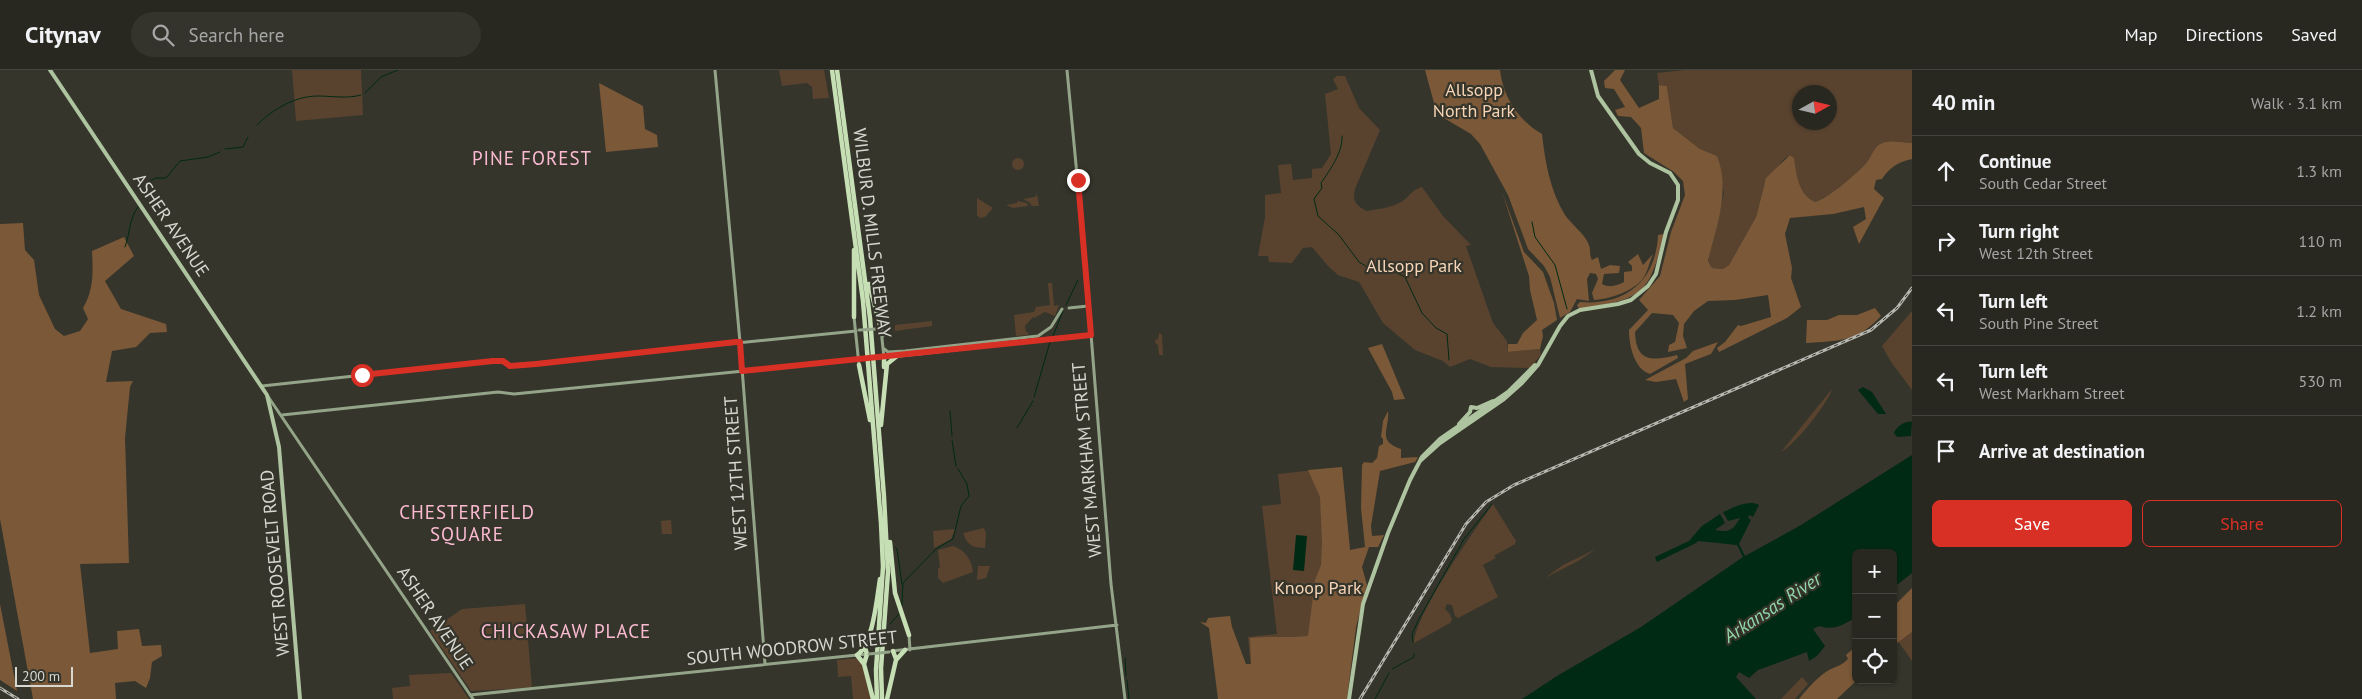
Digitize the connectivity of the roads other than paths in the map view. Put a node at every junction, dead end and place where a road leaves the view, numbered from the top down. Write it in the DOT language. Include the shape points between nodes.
graph roads {
  1 [pos="50,70"];
  2 [pos="715,70"];
  3 [pos="832,70"];
  4 [pos="837,70"];
  5 [pos="1068,70"];
  6 [pos="1591,70"];
  7 [pos="853,224"];
  8 [pos="860,240"];
  9 [pos="1088,306"];
  10 [pos="1069,308"];
  11 [pos="1062,309"];
  12 [pos="854,317"];
  13 [pos="878,318"];
  14 [pos="888,328"];
  15 [pos="879,329"];
  16 [pos="858,331"];
  17 [pos="1091,335"];
  18 [pos="882,339"];
  19 [pos="740,342"];
  20 [pos="883,348"];
  21 [pos="897,356"];
  22 [pos="882,358"];
  23 [pos="1542,358"];
  24 [pos="860,362"];
  25 [pos="742,371"];
  26 [pos="884,376"];
  27 [pos="263,387"];
  28 [pos="267,395"];
  29 [pos="1498,399"];
  30 [pos="282,415"];
  31 [pos="275,426"];
  32 [pos="1458,426"];
  33 [pos="881,454"];
  34 [pos="1420,461"];
  35 [pos="877,472"];
  36 [pos="884,497"];
  37 [pos="883,551"];
  38 [pos="1117,625"];
  39 [pos="909,636"];
  40 [pos="865,646"];
  41 [pos="907,650"];
  42 [pos="891,651"];
  43 [pos="868,654"];
  44 [pos="857,655"];
  45 [pos="896,660"];
  46 [pos="765,664"];
  47 [pos="864,664"];
  48 [pos="470,695"];
  49 [pos="300,699"];
  50 [pos="473,699"];
  51 [pos="873,699"];
  52 [pos="877,699"];
  53 [pos="882,699"];
  54 [pos="887,699"];
  55 [pos="1125,699"];
  56 [pos="1350,699"];
  1 -- 27 [label="main road, ASHER AVENUE"];
  2 -- 19 [label="main road, WEST 12TH STREET"];
  3 -- 7 [label="highway, WILBUR D. MILLS FREEWAY"];
  4 -- 8 [label="highway, WILBUR D. MILLS FREEWAY"];
  5 -- 9 [label="main road, WEST MARKHAM STREET"];
  6 -- 23 [label="main road" via="1598,96 1639,154 1674,178 1679,188 1678,200 1666,232 1659,266 1648,286 1624,302 1572,313 1563,321"];
  7 -- 12 [label="highway"];
  7 -- 35 [label="highway, WILBUR D. MILLS FREEWAY" via="867,334"];
  8 -- 13 [label="highway"];
  8 -- 33 [label="highway, WILBUR D. MILLS FREEWAY" via="871,323"];
  9 -- 10 [label="main road"];
  9 -- 17 [label="main road, WEST MARKHAM STREET"];
  11 -- 20 [label="main road" via="1051,327 1038,336 905,352 888,352"];
  12 -- 16 [label="main road"];
  13 -- 14 [label="highway"];
  13 -- 15 [label="highway"];
  14 -- 18 [label="main road"];
  15 -- 16 [label="main road, bridge"];
  15 -- 18 [label="main road"];
  16 -- 19 [label="main road"];
  16 -- 24 [label="main road"];
  17 -- 21 [label="main road"];
  17 -- 38 [label="main road, WEST MARKHAM STREET"];
  18 -- 20 [label="main road"];
  19 -- 25 [label="main road, WEST 12TH STREET"];
  19 -- 27 [label="main road" via="510,366 503,361 493,361"];
  20 -- 22 [label="main road"];
  21 -- 22 [label="main road"];
  21 -- 26 [label="highway" via="887,362"];
  22 -- 24 [label="main road, bridge"];
  22 -- 26 [label="highway"];
  23 -- 29 [label="main road"];
  23 -- 34 [label="main road" via="1511,394 1440,443"];
  24 -- 25 [label="main road"];
  24 -- 35 [label="highway"];
  25 -- 30 [label="main road"];
  25 -- 46 [label="main road, WEST 12TH STREET"];
  26 -- 33 [label="highway"];
  27 -- 28 [label="main road, ASHER AVENUE"];
  27 -- 31 [label="main road, WEST ROOSEVELT ROAD"];
  28 -- 30 [label="main road, ASHER AVENUE"];
  28 -- 31 [label="main road, WEST ROOSEVELT ROAD"];
  29 -- 32 [label="main road"];
  29 -- 32 [label="main road" via="1477,408 1471,407"];
  30 -- 48 [label="main road, ASHER AVENUE"];
  31 -- 49 [label="main road, WEST ROOSEVELT ROAD" via="281,462"];
  32 -- 34 [label="main road" via="1433,444"];
  33 -- 36 [label="highway, WILBUR D. MILLS FREEWAY"];
  34 -- 56 [label="main road" via="1388,533 1363,604"];
  35 -- 37 [label="highway, WILBUR D. MILLS FREEWAY"];
  36 -- 39 [label="highway" via="895,593"];
  36 -- 53 [label="highway, WILBUR D. MILLS FREEWAY" via="888,572"];
  37 -- 40 [label="highway" via="875,610"];
  37 -- 52 [label="highway, WILBUR D. MILLS FREEWAY"];
  38 -- 41 [label="main road, SOUTH WOODROW STREET"];
  38 -- 55 [label="main road, WEST MARKHAM STREET"];
  39 -- 41 [label="main road"];
  40 -- 43 [label="highway"];
  40 -- 44 [label="highway"];
  41 -- 42 [label="main road, SOUTH WOODROW STREET"];
  41 -- 45 [label="highway"];
  42 -- 43 [label="main road, SOUTH WOODROW STREET, bridge"];
  42 -- 45 [label="highway"];
  43 -- 44 [label="main road, SOUTH WOODROW STREET"];
  43 -- 47 [label="highway"];
  44 -- 46 [label="main road, SOUTH WOODROW STREET"];
  44 -- 47 [label="highway"];
  45 -- 54 [label="highway"];
  46 -- 48 [label="main road, SOUTH WOODROW STREET"];
  47 -- 51 [label="highway"];
  48 -- 50 [label="main road, ASHER AVENUE"];
}
